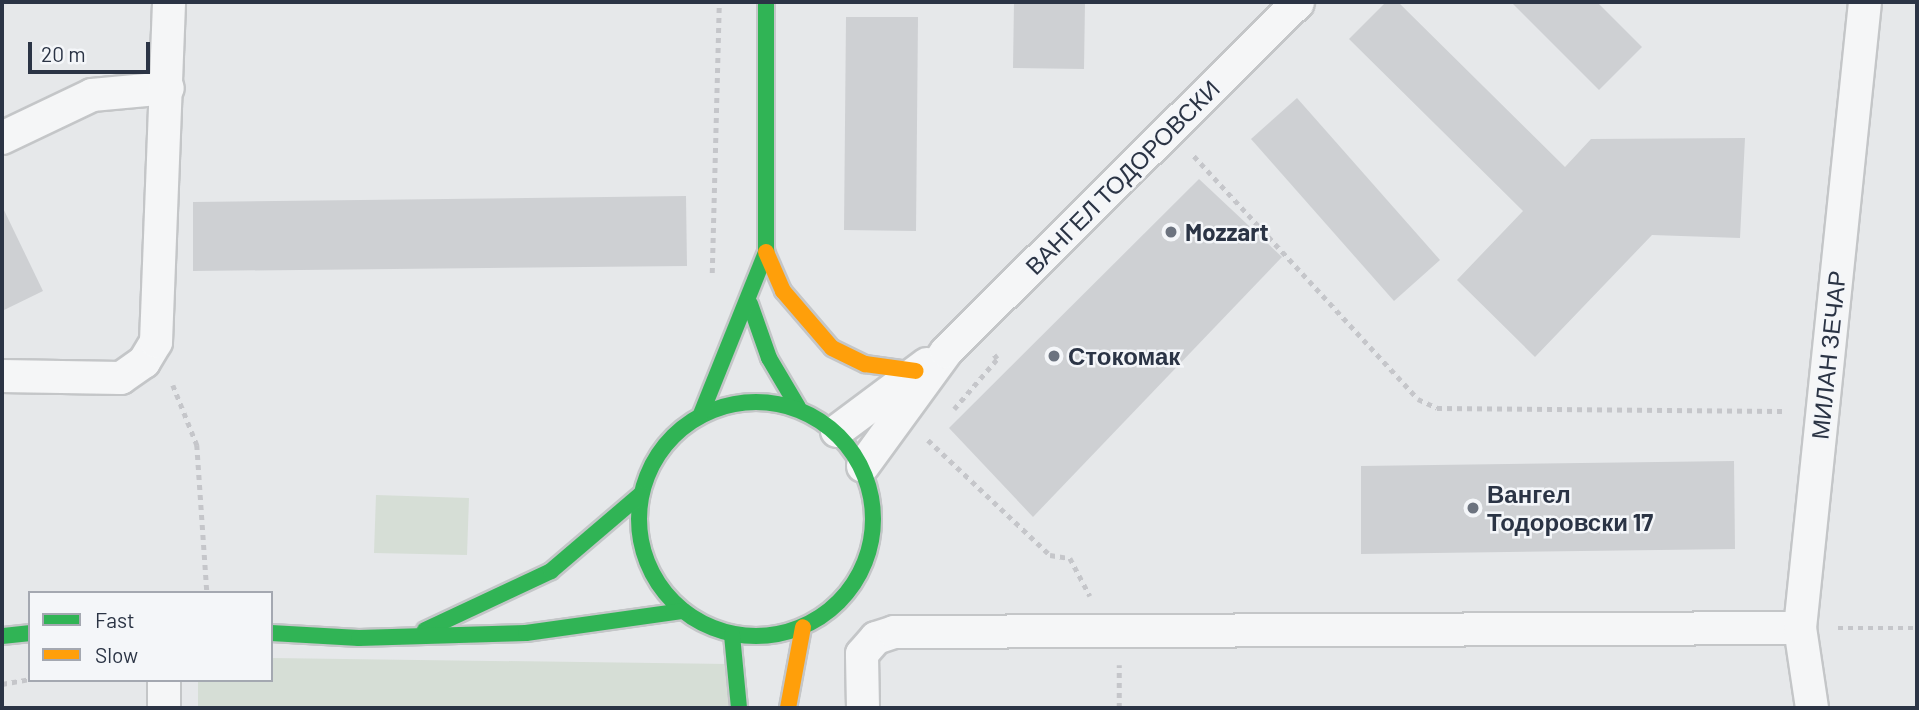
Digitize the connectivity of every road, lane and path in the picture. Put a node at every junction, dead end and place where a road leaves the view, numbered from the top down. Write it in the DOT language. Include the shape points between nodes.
graph roads {
  1 [pos="169,2"];
  2 [pos="719,2"];
  3 [pos="766,2"];
  4 [pos="1298,2"];
  5 [pos="1865,2"];
  6 [pos="168,88"];
  7 [pos="1169,130"];
  8 [pos="2,138"];
  9 [pos="766,252"];
  10 [pos="711,283"];
  11 [pos="750,304"];
  12 [pos="970,329"];
  13 [pos="156,342"];
  14 [pos="946,352"];
  15 [pos="916,371"];
  16 [pos="2,376"];
  17 [pos="797,407"];
  18 [pos="1822,411"];
  19 [pos="701,414"];
  20 [pos="945,419"];
  21 [pos="936,429"];
  22 [pos="837,431"];
  23 [pos="863,466"];
  24 [pos="641,494"];
  25 [pos="207,591"];
  26 [pos="683,611"];
  27 [pos="803,628"];
  28 [pos="1800,628"];
  29 [pos="1917,628"];
  30 [pos="28,633"];
  31 [pos="273,633"];
  32 [pos="1101,633"];
  33 [pos="732,635"];
  34 [pos="2,636"];
  35 [pos="409,637"];
  36 [pos="28,679"];
  37 [pos="164,682"];
  38 [pos="2,684"];
  39 [pos="164,708"];
  40 [pos="739,708"];
  41 [pos="788,708"];
  42 [pos="863,708"];
  43 [pos="1812,708"];
  1 -- 6 [label="street"];
  2 -- 10 [label="path"];
  3 -- 9 [label="street"];
  4 -- 7 [label="street, ВАНГЕЛ ТОДОРОВСКИ"];
  5 -- 18 [label="street, МИЛАН ЗЕЧАР"];
  6 -- 8 [label="street" via="92,95"];
  6 -- 13 [label="street"];
  7 -- 12 [label="street, ВАНГЕЛ ТОДОРОВСКИ"];
  7 -- 18 [label="path" via="1418,399 1437,408"];
  9 -- 11 [label="street"];
  9 -- 15 [label="street" via="789,299 832,348 865,364"];
  11 -- 17 [label="street" via="769,358"];
  11 -- 19 [label="street" via="721,358"];
  12 -- 14 [label="street, ВАНГЕЛ ТОДОРОВСКИ"];
  12 -- 20 [label="path" via="997,359"];
  13 -- 16 [label="street" via="144,362 121,378"];
  13 -- 25 [label="path" via="197,445"];
  14 -- 15 [label="street, ВАНГЕЛ ТОДОРОВСКИ"];
  14 -- 23 [label="street, ВАНГЕЛ ТОДОРОВСКИ"];
  15 -- 22 [label="street, ВАНГЕЛ ТОДОРОВСКИ"];
  17 -- 19 [label="street" via="748,401"];
  17 -- 22 [label="street"];
  18 -- 28 [label="street, МИЛАН ЗЕЧАР"];
  19 -- 24 [label="street" via="663,448"];
  21 -- 32 [label="path" via="928,439 1050,555 1076,563"];
  22 -- 23 [label="street"];
  23 -- 27 [label="street" via="875,512 868,559 843,600"];
  24 -- 26 [label="street" via="637,522 642,546 664,593"];
  24 -- 35 [label="street" via="551,571"];
  26 -- 33 [label="street"];
  26 -- 35 [label="street" via="526,633"];
  27 -- 33 [label="street" via="768,637"];
  27 -- 41 [label="street"];
  28 -- 29 [label="path"];
  28 -- 32 [label="street" via="1582,625"];
  28 -- 43 [label="street, МИЛАН ЗЕЧАР"];
  30 -- 34 [label="street"];
  31 -- 35 [label="street"];
  32 -- 42 [label="street" via="884,634 862,654"];
  33 -- 40 [label="street"];
  36 -- 38 [label="path"];
  37 -- 39 [label="street"];
}
